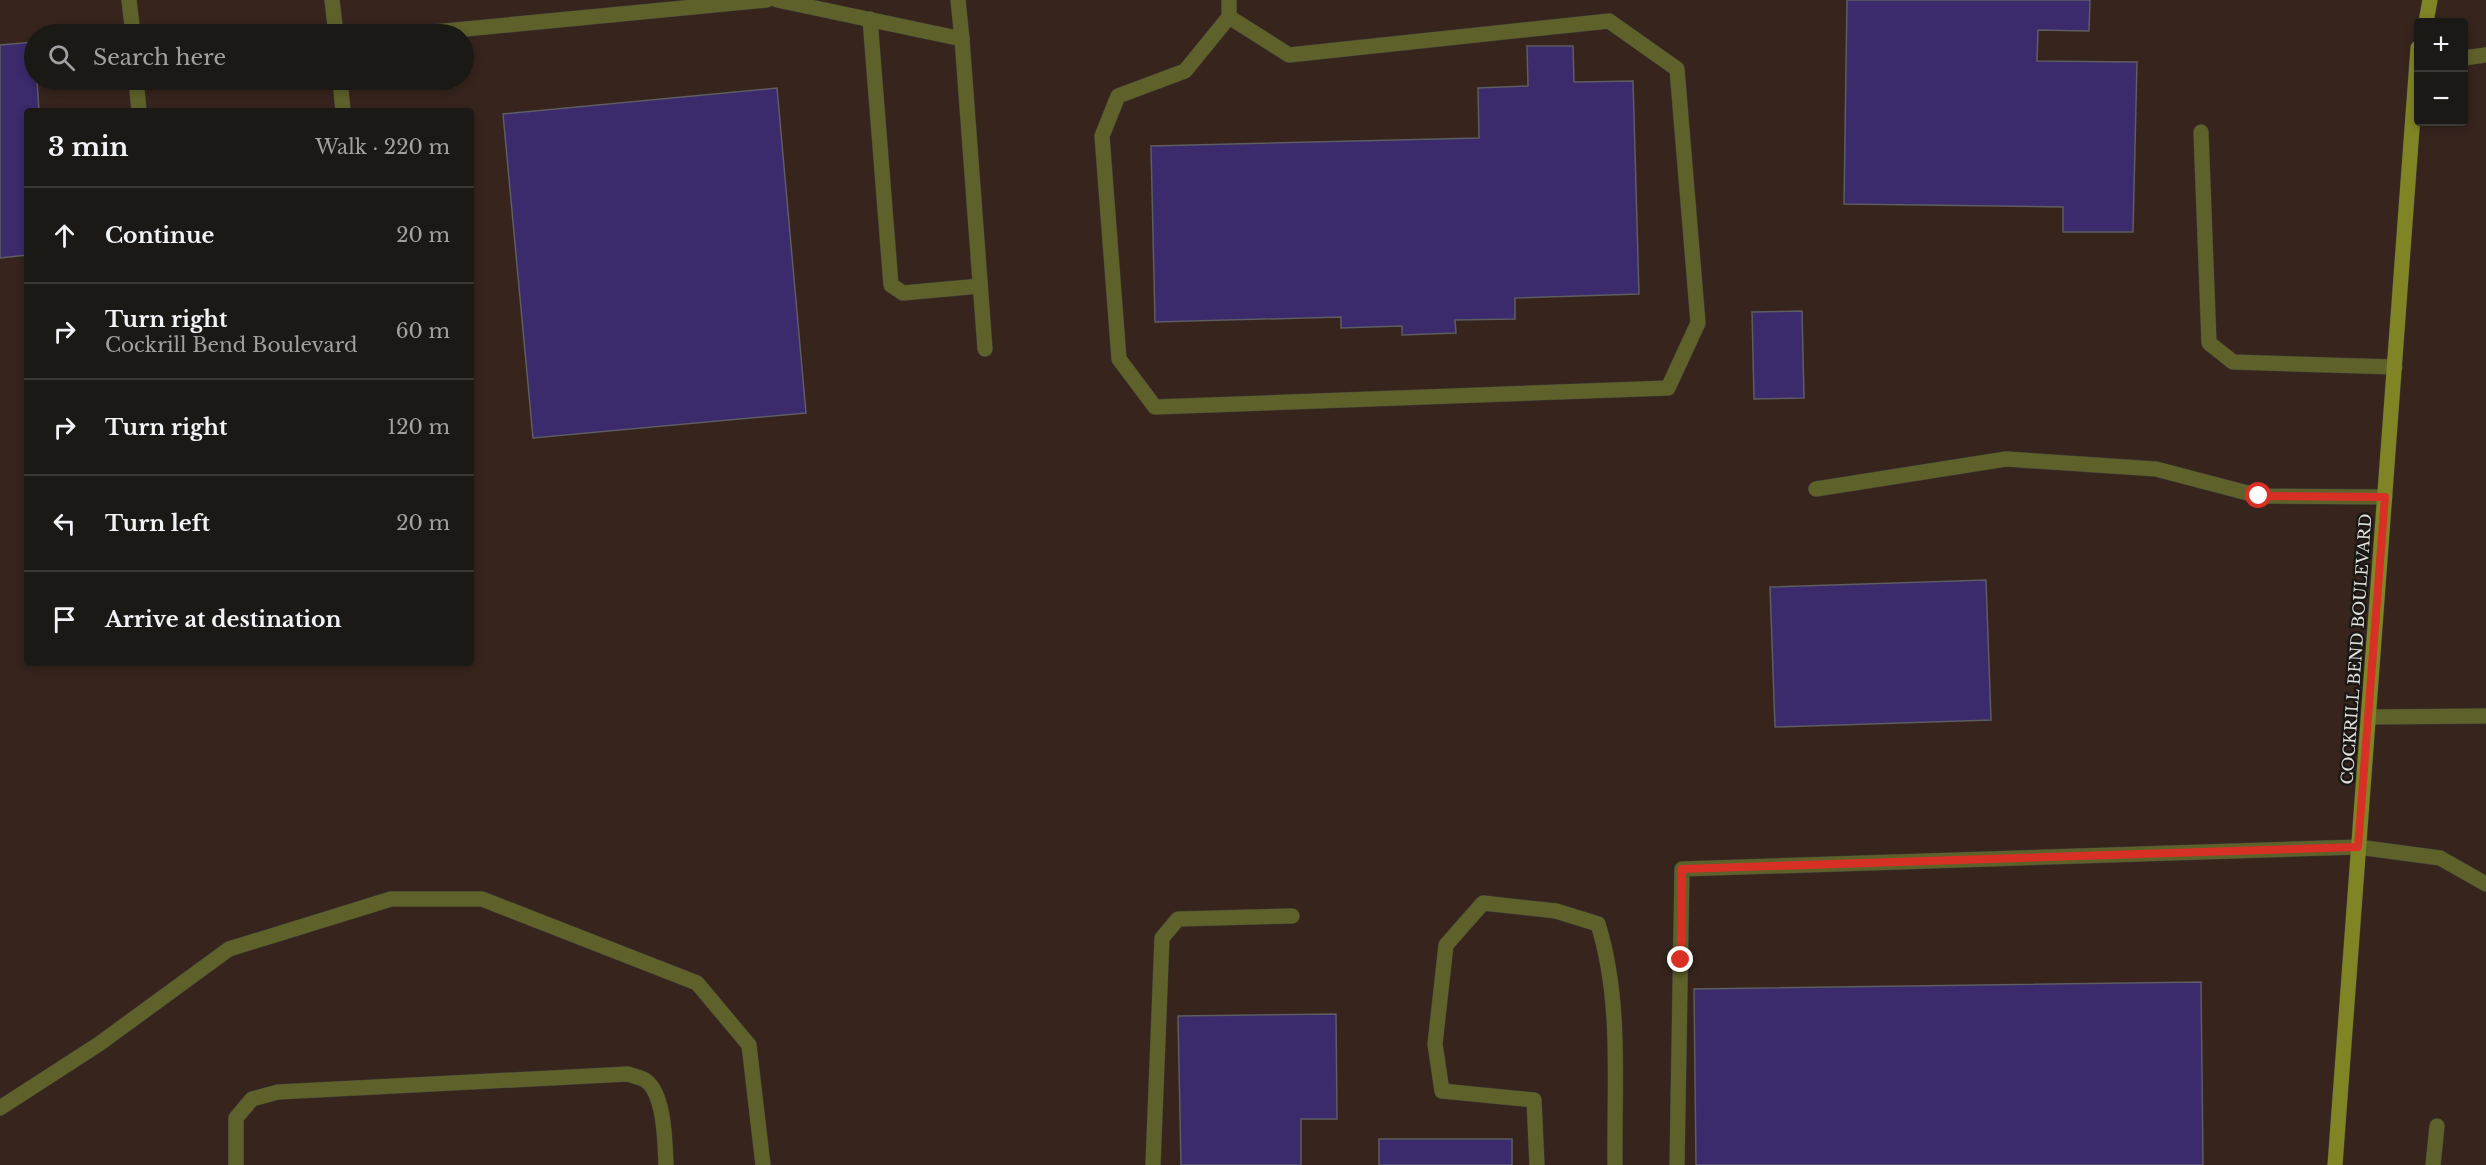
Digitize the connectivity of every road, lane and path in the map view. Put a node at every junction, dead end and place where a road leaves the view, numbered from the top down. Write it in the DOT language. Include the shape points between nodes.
graph roads {
  1 [pos="129,0"];
  2 [pos="332,0"];
  3 [pos="767,0"];
  4 [pos="777,0"];
  5 [pos="958,0"];
  6 [pos="1228,0"];
  7 [pos="2419,0"];
  8 [pos="2430,0"];
  9 [pos="1229,17"];
  10 [pos="2419,18"];
  11 [pos="2427,18"];
  12 [pos="870,19"];
  13 [pos="131,24"];
  14 [pos="335,24"];
  15 [pos="474,28"];
  16 [pos="962,39"];
  17 [pos="2486,55"];
  18 [pos="2468,57"];
  19 [pos="2417,72"];
  20 [pos="137,90"];
  21 [pos="341,90"];
  22 [pos="139,108"];
  23 [pos="343,108"];
  24 [pos="2201,132"];
  25 [pos="980,286"];
  26 [pos="985,349"];
  27 [pos="2395,367"];
  28 [pos="1816,489"];
  29 [pos="2385,497"];
  30 [pos="2486,716"];
  31 [pos="2369,717"];
  32 [pos="2358,847"];
  33 [pos="2486,884"];
  34 [pos="1292,916"];
  35 [pos="0,1108"];
  36 [pos="2437,1126"];
  37 [pos="236,1165"];
  38 [pos="666,1165"];
  39 [pos="763,1165"];
  40 [pos="1153,1165"];
  41 [pos="1538,1165"];
  42 [pos="1615,1165"];
  43 [pos="1677,1165"];
  44 [pos="2335,1165"];
  45 [pos="2433,1165"];
  1 -- 13 [label="lane"];
  2 -- 14 [label="lane"];
  3 -- 15 [label="lane"];
  4 -- 12 [label="lane"];
  5 -- 16 [label="lane"];
  6 -- 9 [label="lane"];
  7 -- 10 [label="street"];
  8 -- 11 [label="street"];
  9 -- 9 [label="lane" via="1185,71 1118,96 1102,136 1119,359 1155,407 1668,388 1698,323 1677,69 1609,21 1289,55"];
  12 -- 16 [label="lane"];
  12 -- 25 [label="lane" via="891,285 903,293"];
  16 -- 25 [label="lane"];
  17 -- 18 [label="lane"];
  19 -- 27 [label="street, COCKRILL BEND BOULEVARD"];
  20 -- 22 [label="lane"];
  21 -- 23 [label="lane"];
  24 -- 27 [label="lane" via="2209,343 2233,362"];
  25 -- 26 [label="lane"];
  27 -- 29 [label="street, COCKRILL BEND BOULEVARD"];
  28 -- 29 [label="lane" via="2006,459 2156,469 2259,496"];
  29 -- 31 [label="street, COCKRILL BEND BOULEVARD"];
  30 -- 31 [label="lane"];
  31 -- 32 [label="street, COCKRILL BEND BOULEVARD"];
  32 -- 33 [label="lane" via="2440,858"];
  32 -- 43 [label="lane" via="1682,869"];
  32 -- 44 [label="street, COCKRILL BEND BOULEVARD"];
  34 -- 40 [label="lane" via="1178,919 1162,938"];
  35 -- 39 [label="lane" via="99,1044 229,949 391,899 482,899 697,983 749,1045"];
  36 -- 45 [label="lane"];
  37 -- 38 [label="lane" via="236,1118 252,1099 278,1092 628,1074 647,1081 660,1102"];
  41 -- 42 [label="lane" via="1534,1100 1442,1091 1435,1044 1446,945 1483,903 1556,911 1599,924 1613,995"];
}
